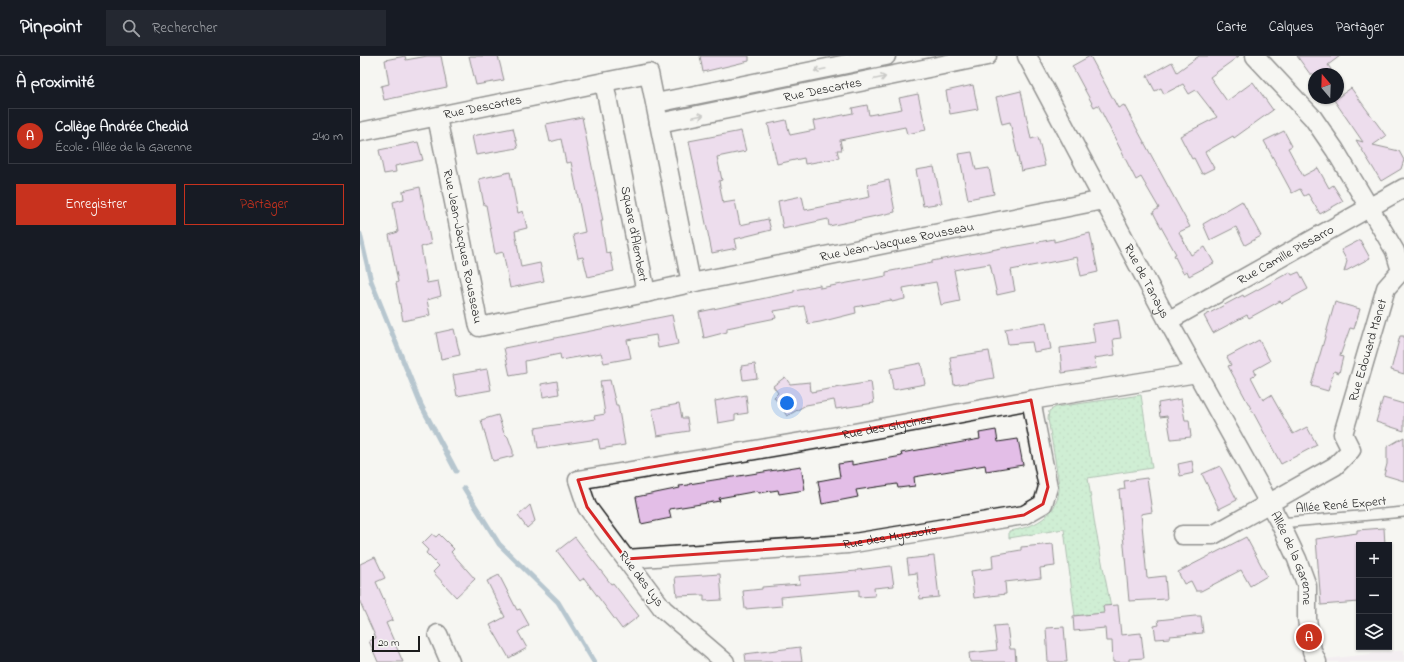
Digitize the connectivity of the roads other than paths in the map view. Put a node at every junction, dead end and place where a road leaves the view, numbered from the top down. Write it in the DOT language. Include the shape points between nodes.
graph roads {
  1 [pos="886,56"];
  2 [pos="987,56"];
  3 [pos="1027,56"];
  4 [pos="1256,56"];
  5 [pos="604,82"];
  6 [pos="656,104"];
  7 [pos="437,117"];
  8 [pos="659,123"];
  9 [pos="360,132"];
  10 [pos="1404,188"];
  11 [pos="1103,200"];
  12 [pos="1370,208"];
  13 [pos="691,283"];
  14 [pos="646,292"];
  15 [pos="1168,321"];
  16 [pos="1197,373"];
  17 [pos="1032,400"];
  18 [pos="578,480"];
  19 [pos="1268,504"];
  20 [pos="1404,512"];
  21 [pos="1280,523"];
  22 [pos="1182,535"];
  23 [pos="626,559"];
  24 [pos="438,634"];
  25 [pos="450,662"];
  26 [pos="725,662"];
  27 [pos="1317,662"];
  1 -- 6 [label="street, Rue Descartes, one-way"];
  8 -- 2 [label="street, Rue Descartes, one-way"];
  3 -- 11 [label="street, Rue de Tanays"];
  4 -- 12 [label="street, Rue Edouard Manet" via="1313,118"];
  5 -- 6 [label="street" via="649,73"];
  5 -- 7 [label="street, Rue Descartes"];
  5 -- 14 [label="street, Square d'Alembert"];
  6 -- 8 [label="street"];
  7 -- 9 [label="street, Rue Descartes"];
  7 -- 14 [label="street, Rue Jean-Jacques Rousseau" via="479,327"];
  8 -- 13 [label="street"];
  10 -- 12 [label="street, Rue Camille Pissarro"];
  11 -- 13 [label="street, Rue Jean-Jacques Rousseau"];
  11 -- 15 [label="street, Rue de Tanays"];
  12 -- 15 [label="street, Rue Camille Pissarro"];
  12 -- 19 [label="street, Rue Edouard Manet" via="1395,251 1401,271 1386,288 1343,434 1351,450 1335,466"];
  13 -- 14 [label="street, Square d'Alembert"];
  15 -- 16 [label="street, Rue de Tanays"];
  16 -- 17 [label="street, Rue des Glycines"];
  16 -- 19 [label="street, Rue de Tanays"];
  17 -- 18 [label="street, Rue des Glycines"];
  17 -- 23 [label="street, Rue des Myosotis" via="1048,487 1043,504 1024,515 848,544"];
  18 -- 23 [label="street, Rue des Lys" via="587,507"];
  19 -- 21 [label="street, Allée de la Garenne"];
  19 -- 22 [label="street" via="1213,535"];
  20 -- 21 [label="lane, Allée René Expert"];
  21 -- 27 [label="street, Allée de la Garenne" via="1307,586 1307,620 1312,650"];
  23 -- 26 [label="street, Rue des Lys" via="663,609"];
  24 -- 25 [label="street"];
}
